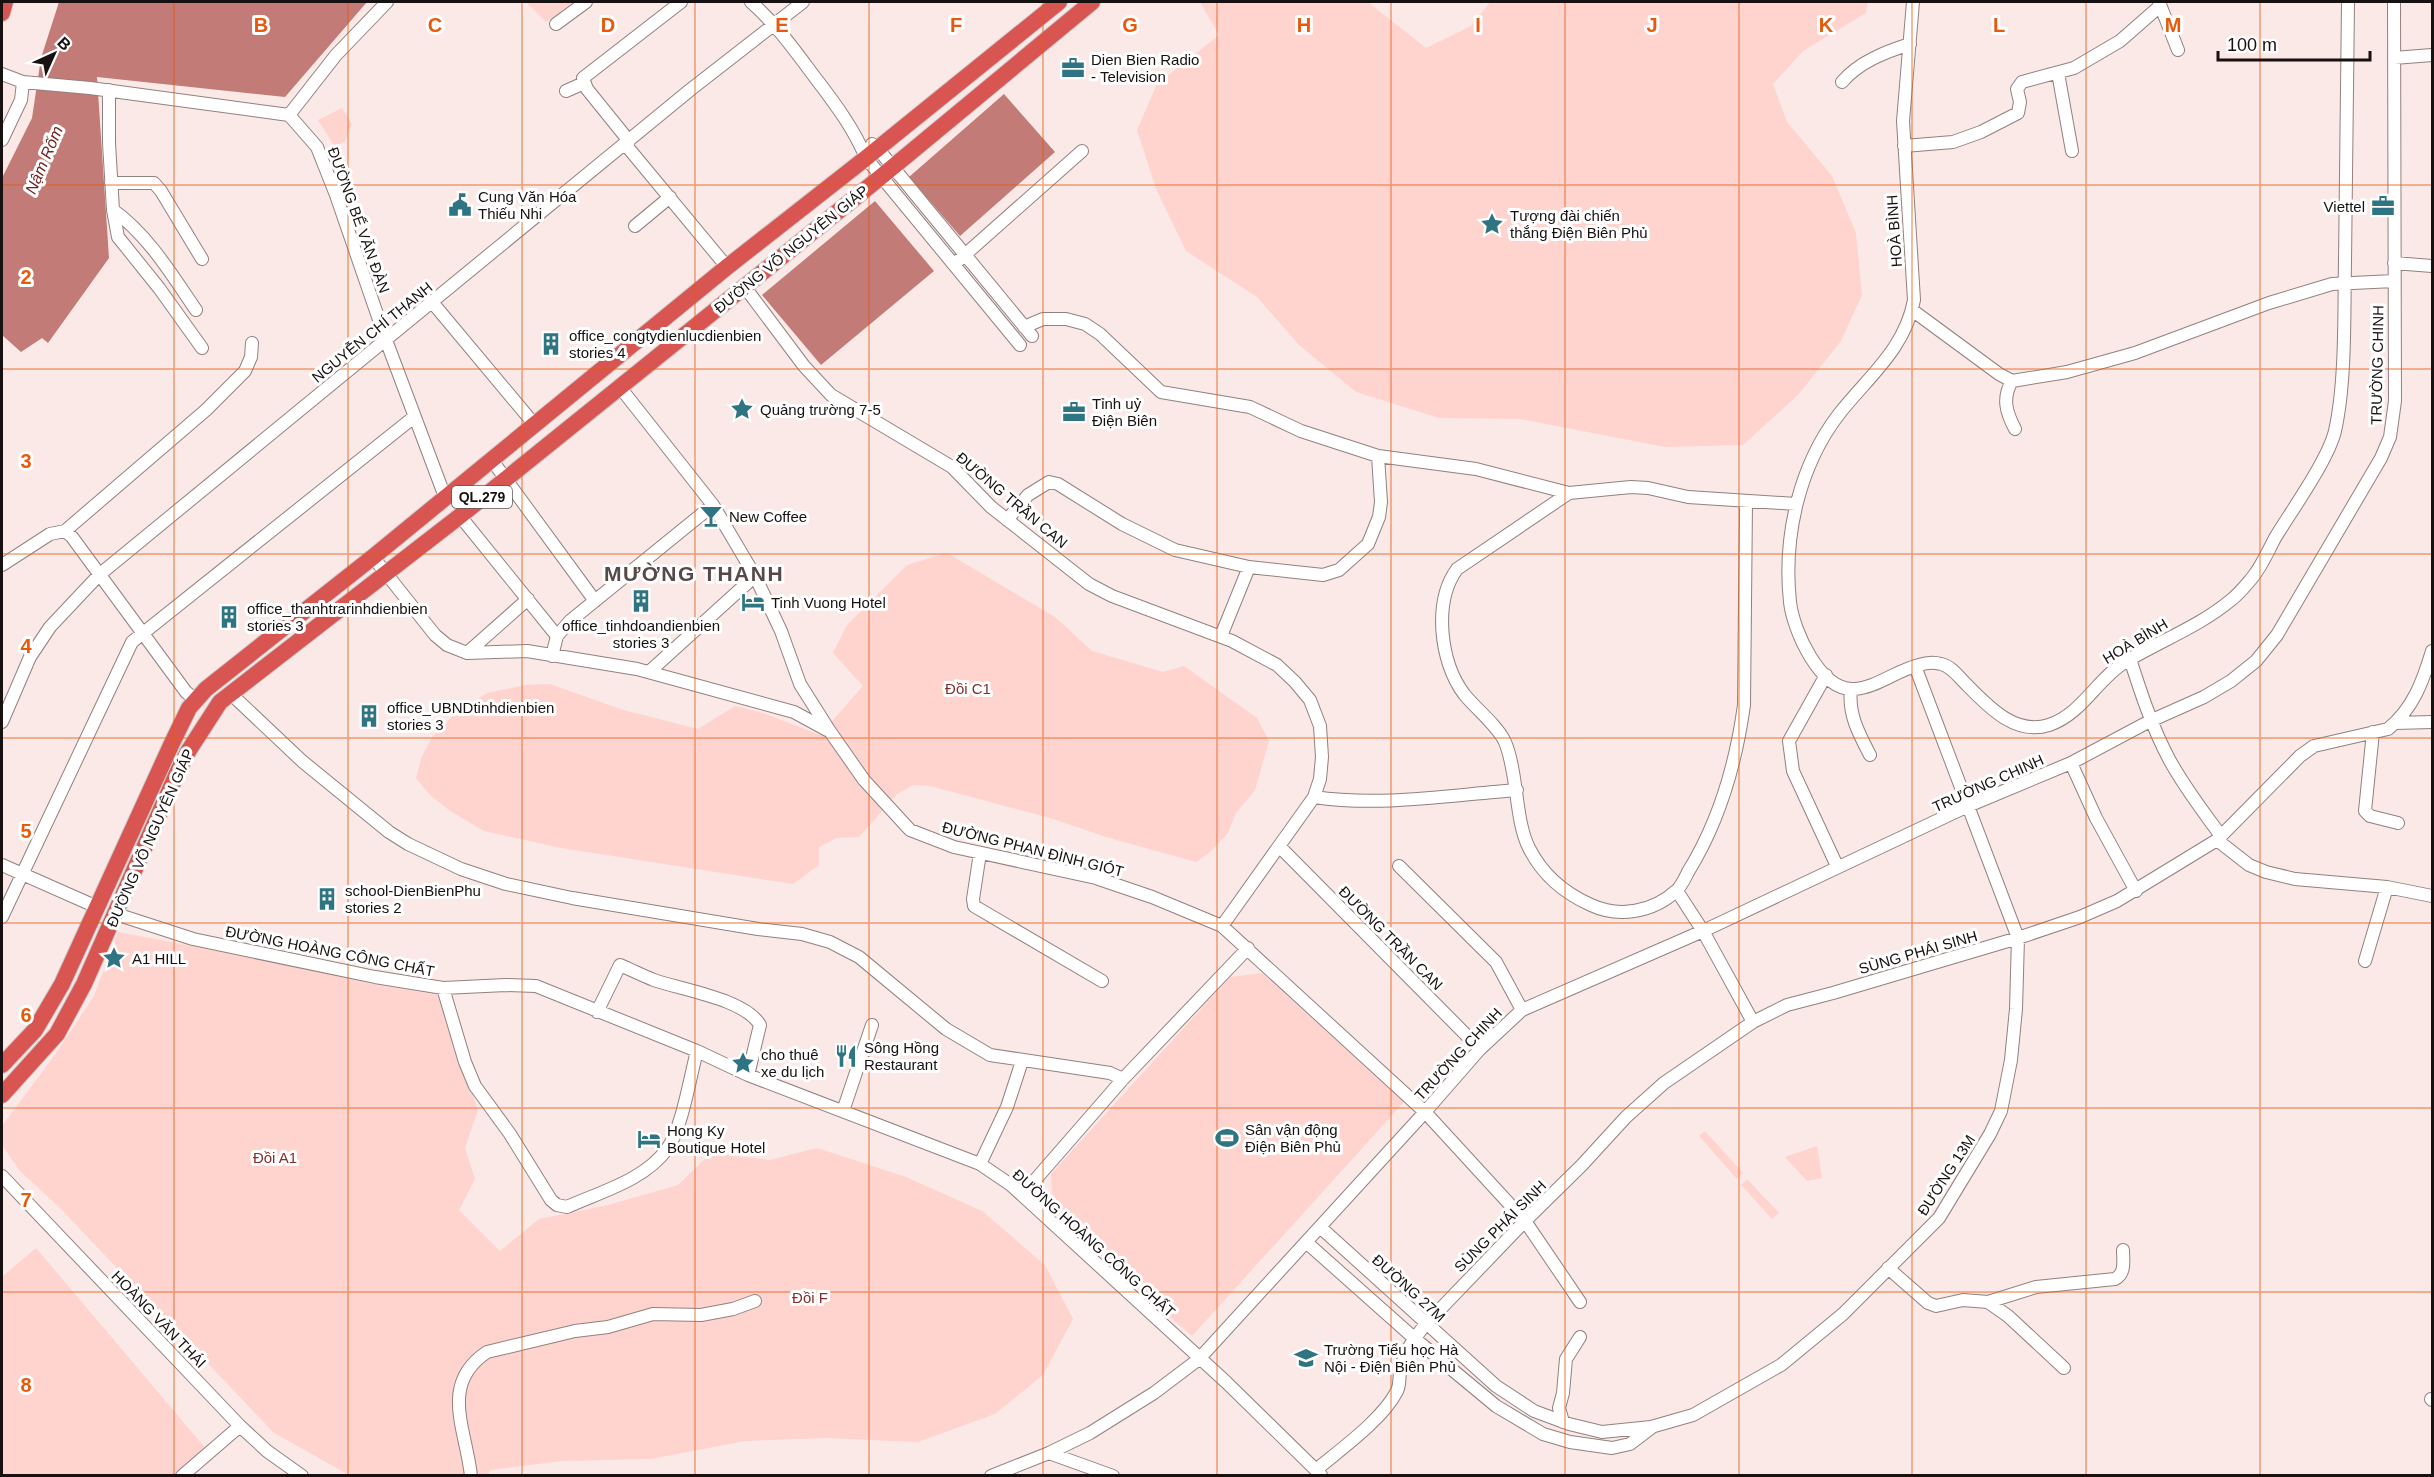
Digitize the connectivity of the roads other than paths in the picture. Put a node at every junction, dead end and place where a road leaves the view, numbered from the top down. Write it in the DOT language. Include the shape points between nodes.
graph roads {
  1 [pos="5,2"];
  2 [pos="387,2"];
  3 [pos="586,2"];
  4 [pos="681,2"];
  5 [pos="751,2"];
  6 [pos="803,2"];
  7 [pos="1059,2"];
  8 [pos="1092,2"];
  9 [pos="1913,2"];
  10 [pos="2348,2"];
  11 [pos="2394,2"];
  12 [pos="2160,4"];
  13 [pos="2,13"];
  14 [pos="556,24"];
  15 [pos="775,24"];
  16 [pos="1910,44"];
  17 [pos="2178,50"];
  18 [pos="2433,55"];
  19 [pos="2394,58"];
  20 [pos="2058,73"];
  21 [pos="2,74"];
  22 [pos="1842,82"];
  23 [pos="26,83"];
  24 [pos="584,83"];
  25 [pos="109,90"];
  26 [pos="566,91"];
  27 [pos="290,115"];
  28 [pos="2,140"];
  29 [pos="627,143"];
  30 [pos="1904,146"];
  31 [pos="1082,151"];
  32 [pos="2072,151"];
  33 [pos="872,153"];
  34 [pos="887,172"];
  35 [pos="111,183"];
  36 [pos="670,197"];
  37 [pos="113,210"];
  38 [pos="635,226"];
  39 [pos="964,256"];
  40 [pos="201,259"];
  41 [pos="2394,263"];
  42 [pos="954,265"];
  43 [pos="2433,266"];
  44 [pos="727,267"];
  45 [pos="2394,280"];
  46 [pos="2344,282"];
  47 [pos="744,286"];
  48 [pos="432,302"];
  49 [pos="196,310"];
  50 [pos="1912,310"];
  51 [pos="386,340"];
  52 [pos="252,343"];
  53 [pos="1020,345"];
  54 [pos="202,348"];
  55 [pos="2012,381"];
  56 [pos="619,386"];
  57 [pos="414,417"];
  58 [pos="534,424"];
  59 [pos="2015,429"];
  60 [pos="1378,456"];
  61 [pos="491,459"];
  62 [pos="506,478"];
  63 [pos="1569,493"];
  64 [pos="445,497"];
  65 [pos="1746,502"];
  66 [pos="1796,504"];
  67 [pos="713,505"];
  68 [pos="460,516"];
  69 [pos="1007,520"];
  70 [pos="65,531"];
  71 [pos="373,557"];
  72 [pos="2,565"];
  73 [pos="1249,567"];
  74 [pos="385,574"];
  75 [pos="99,575"];
  76 [pos="755,576"];
  77 [pos="528,599"];
  78 [pos="595,601"];
  79 [pos="304,612"];
  80 [pos="316,628"];
  81 [pos="143,633"];
  82 [pos="557,636"];
  83 [pos="1221,636"];
  84 [pos="2433,651"];
  85 [pos="467,652"];
  86 [pos="552,656"];
  87 [pos="2130,659"];
  88 [pos="1915,666"];
  89 [pos="649,672"];
  90 [pos="1826,675"];
  91 [pos="1851,690"];
  92 [pos="231,694"];
  93 [pos="196,700"];
  94 [pos="2150,721"];
  95 [pos="2,722"];
  96 [pos="2433,722"];
  97 [pos="2395,723"];
  98 [pos="829,730"];
  99 [pos="2373,732"];
  100 [pos="1870,755"];
  101 [pos="2071,763"];
  102 [pos="1517,790"];
  103 [pos="1314,797"];
  104 [pos="1968,806"];
  105 [pos="2398,823"];
  106 [pos="2219,838"];
  107 [pos="1280,848"];
  108 [pos="980,853"];
  109 [pos="2,865"];
  110 [pos="1399,866"];
  111 [pos="1837,866"];
  112 [pos="22,874"];
  113 [pos="2387,887"];
  114 [pos="1677,891"];
  115 [pos="2136,891"];
  116 [pos="2433,896"];
  117 [pos="97,907"];
  118 [pos="116,914"];
  119 [pos="2,917"];
  120 [pos="1222,926"];
  121 [pos="1703,931"];
  122 [pos="2018,938"];
  123 [pos="1248,948"];
  124 [pos="2366,962"];
  125 [pos="1102,981"];
  126 [pos="443,988"];
  127 [pos="1522,1010"];
  128 [pos="597,1012"];
  129 [pos="1753,1022"];
  130 [pos="872,1025"];
  131 [pos="1480,1049"];
  132 [pos="697,1051"];
  133 [pos="1022,1061"];
  134 [pos="2,1065"];
  135 [pos="748,1076"];
  136 [pos="1123,1079"];
  137 [pos="2,1095"];
  138 [pos="843,1111"];
  139 [pos="1425,1112"];
  140 [pos="980,1164"];
  141 [pos="2,1176"];
  142 [pos="1022,1195"];
  143 [pos="1525,1221"];
  144 [pos="1320,1227"];
  145 [pos="1306,1242"];
  146 [pos="2123,1250"];
  147 [pos="1888,1268"];
  148 [pos="1382,1284"];
  149 [pos="1370,1298"];
  150 [pos="755,1301"];
  151 [pos="1580,1302"];
  152 [pos="1988,1302"];
  153 [pos="1426,1324"];
  154 [pos="1580,1337"];
  155 [pos="1414,1338"];
  156 [pos="1199,1359"];
  157 [pos="2064,1368"];
  158 [pos="1563,1422"];
  159 [pos="240,1425"];
  160 [pos="1652,1427"];
  161 [pos="1049,1453"];
  162 [pos="1319,1472"];
  163 [pos="182,1476"];
  164 [pos="302,1476"];
  165 [pos="471,1476"];
  166 [pos="991,1476"];
  167 [pos="1113,1476"];
  1 -- 13 [label="highway"];
  2 -- 27 [label="street" via="336,56"];
  3 -- 14 [label="street"];
  4 -- 24 [label="street" via="583,78"];
  5 -- 15 [label="street"];
  6 -- 15 [label="street, NGUYỄN CHÍ THANH"];
  7 -- 33 [label="highway, ĐƯỜNG VÕ NGUYÊN GIÁP / QL.279"];
  8 -- 34 [label="highway, ĐƯỜNG VÕ NGUYÊN GIÁP / QL.279"];
  9 -- 16 [label="street, HOÀ BÌNH"];
  10 -- 46 [label="street, HOÀ BÌNH"];
  11 -- 19 [label="street, TRƯỜNG CHINH"];
  12 -- 17 [label="street"];
  12 -- 20 [label="street" via="2120,41"];
  15 -- 29 [label="street, NGUYỄN CHÍ THANH"];
  15 -- 33 [label="street"];
  16 -- 22 [label="street" via="1880,55"];
  16 -- 30 [label="street, HOÀ BÌNH" via="1902,121"];
  18 -- 19 [label="street"];
  19 -- 41 [label="street, TRƯỜNG CHINH"];
  20 -- 30 [label="street" via="2022,82 2017,89 2018,113 2010,119 1953,142"];
  20 -- 32 [label="street"];
  21 -- 23 [label="street"];
  23 -- 25 [label="street"];
  23 -- 28 [label="street"];
  24 -- 26 [label="street"];
  24 -- 29 [label="street"];
  25 -- 27 [label="street"];
  25 -- 35 [label="street"];
  27 -- 51 [label="street, ĐƯỜNG BẾ VĂN ĐÀN" via="317,147"];
  29 -- 36 [label="street"];
  29 -- 48 [label="street, NGUYỄN CHÍ THANH"];
  30 -- 50 [label="street, HOÀ BÌNH"];
  31 -- 39 [label="street"];
  33 -- 34 [label="street"];
  33 -- 44 [label="highway, ĐƯỜNG VÕ NGUYÊN GIÁP / QL.279"];
  34 -- 39 [label="street"];
  34 -- 42 [label="street"];
  34 -- 47 [label="highway, ĐƯỜNG VÕ NGUYÊN GIÁP / QL.279"];
  35 -- 37 [label="street"];
  35 -- 40 [label="street" via="154,183"];
  36 -- 38 [label="street"];
  36 -- 44 [label="street"];
  37 -- 49 [label="street" via="145,241"];
  37 -- 54 [label="street" via="118,237"];
  39 -- 42 [label="street"];
  39 -- 60 [label="street" via="1028,332 1043,320 1066,319 1084,324 1100,334 1161,392 1250,407 1301,431"];
  41 -- 43 [label="street"];
  41 -- 45 [label="street, TRƯỜNG CHINH"];
  42 -- 53 [label="street"];
  44 -- 47 [label="highway"];
  44 -- 58 [label="highway, ĐƯỜNG VÕ NGUYÊN GIÁP / QL.279"];
  45 -- 46 [label="street"];
  45 -- 94 [label="street, TRƯỜNG CHINH" via="2395,401 2390,438 2381,458 2277,635 2256,661 2204,697"];
  46 -- 55 [label="street" via="2269,303 2135,353 2067,372"];
  46 -- 87 [label="street, HOÀ BÌNH" via="2341,388 2334,434 2320,462 2254,576 2231,601"];
  47 -- 56 [label="highway, ĐƯỜNG VÕ NGUYÊN GIÁP / QL.279"];
  47 -- 69 [label="street, ĐƯỜNG TRẦN CAN" via="804,366 831,395 952,467"];
  48 -- 51 [label="street, NGUYỄN CHÍ THANH"];
  48 -- 58 [label="street"];
  50 -- 55 [label="street"];
  50 -- 66 [label="street, HOÀ BÌNH" via="1888,358 1827,432"];
  51 -- 57 [label="street, ĐƯỜNG BẾ VĂN ĐÀN"];
  51 -- 75 [label="street, NGUYỄN CHÍ THANH"];
  52 -- 70 [label="street" via="245,371 206,410"];
  55 -- 59 [label="street" via="2005,401"];
  56 -- 62 [label="highway, ĐƯỜNG VÕ NGUYÊN GIÁP / QL.279"];
  56 -- 67 [label="street, ĐƯỜNG PHAN ĐÌNH GIÓT"];
  57 -- 64 [label="street, ĐƯỜNG BẾ VĂN ĐÀN"];
  57 -- 81 [label="street"];
  58 -- 61 [label="highway, ĐƯỜNG VÕ NGUYÊN GIÁP / QL.279"];
  60 -- 63 [label="street" via="1476,469"];
  60 -- 73 [label="street" via="1379,517 1368,544 1353,559 1339,570 1323,574"];
  61 -- 62 [label="street"];
  61 -- 64 [label="highway, ĐƯỜNG VÕ NGUYÊN GIÁP / QL.279"];
  62 -- 68 [label="highway, ĐƯỜNG VÕ NGUYÊN GIÁP / QL.279"];
  62 -- 78 [label="street"];
  63 -- 65 [label="street" via="1631,487"];
  63 -- 102 [label="street" via="1457,569 1449,579 1442,613 1447,659 1463,692 1504,740"];
  64 -- 68 [label="highway"];
  64 -- 71 [label="highway, ĐƯỜNG VÕ NGUYÊN GIÁP / QL.279"];
  65 -- 66 [label="street"];
  65 -- 114 [label="street" via="1744,705 1740,732 1714,824"];
  66 -- 90 [label="street, HOÀ BÌNH" via="1790,544 1790,604 1804,647"];
  67 -- 76 [label="street, ĐƯỜNG PHAN ĐÌNH GIÓT"];
  67 -- 78 [label="street"];
  68 -- 74 [label="highway, ĐƯỜNG VÕ NGUYÊN GIÁP / QL.279"];
  68 -- 77 [label="street"];
  69 -- 73 [label="street" via="1028,495 1049,482 1175,549"];
  69 -- 83 [label="street, ĐƯỜNG TRẦN CAN" via="1089,584"];
  70 -- 72 [label="street" via="50,534"];
  70 -- 75 [label="street"];
  71 -- 74 [label="street"];
  71 -- 79 [label="highway, ĐƯỜNG VÕ NGUYÊN GIÁP / QL.279"];
  73 -- 83 [label="street"];
  74 -- 80 [label="highway, ĐƯỜNG VÕ NGUYÊN GIÁP / QL.279"];
  74 -- 85 [label="street" via="435,635 447,645"];
  75 -- 81 [label="street"];
  75 -- 95 [label="street, NGUYỄN CHÍ THANH" via="50,627 30,657"];
  76 -- 89 [label="street"];
  76 -- 98 [label="street, ĐƯỜNG PHAN ĐÌNH GIÓT" via="800,684"];
  77 -- 82 [label="street"];
  77 -- 85 [label="street"];
  78 -- 82 [label="street"];
  79 -- 80 [label="highway"];
  79 -- 93 [label="highway, ĐƯỜNG VÕ NGUYÊN GIÁP / QL.279"];
  80 -- 92 [label="highway, ĐƯỜNG VÕ NGUYÊN GIÁP / QL.279"];
  81 -- 93 [label="street"];
  81 -- 112 [label="street" via="132,642 117,671"];
  82 -- 86 [label="street"];
  83 -- 103 [label="street, ĐƯỜNG TRẦN CAN" via="1276,665 1310,700 1320,726 1322,757"];
  84 -- 97 [label="street, SÙNG PHÁI SINH" via="2422,685"];
  85 -- 86 [label="street" via="527,651"];
  86 -- 89 [label="street"];
  87 -- 88 [label="street, HOÀ BÌNH" via="2110,671 2081,705 2065,717 2037,727 2005,719 1942,664"];
  87 -- 94 [label="street"];
  88 -- 91 [label="street, HOÀ BÌNH"];
  88 -- 104 [label="street, ĐƯỜNG 13M"];
  89 -- 98 [label="street" via="794,712"];
  90 -- 91 [label="street, HOÀ BÌNH"];
  90 -- 111 [label="street" via="1789,741 1793,771"];
  91 -- 100 [label="street" via="1853,719"];
  92 -- 118 [label="highway, ĐƯỜNG VÕ NGUYÊN GIÁP / QL.279" via="220,702 189,750"];
  92 -- 133 [label="street" via="302,761 389,832 461,869 506,884 572,898 802,934 830,942 859,957 970,1046 990,1055"];
  93 -- 117 [label="highway, ĐƯỜNG VÕ NGUYÊN GIÁP / QL.279" via="172,743"];
  94 -- 101 [label="street, TRƯỜNG CHINH"];
  94 -- 106 [label="street"];
  96 -- 97 [label="street"];
  97 -- 99 [label="street, SÙNG PHÁI SINH"];
  98 -- 108 [label="street, ĐƯỜNG PHAN ĐÌNH GIÓT" via="864,780 910,830"];
  99 -- 105 [label="street" via="2365,811"];
  99 -- 106 [label="street, SÙNG PHÁI SINH" via="2314,746"];
  101 -- 104 [label="street, TRƯỜNG CHINH"];
  101 -- 115 [label="street"];
  102 -- 103 [label="street" via="1413,799"];
  102 -- 114 [label="street" via="1528,847 1544,871 1569,895 1599,909 1622,913 1641,910"];
  103 -- 107 [label="street, ĐƯỜNG TRẦN CAN"];
  104 -- 111 [label="street, TRƯỜNG CHINH"];
  104 -- 122 [label="street, ĐƯỜNG 13M"];
  106 -- 113 [label="street" via="2249,865 2266,873"];
  106 -- 115 [label="street, SÙNG PHÁI SINH"];
  107 -- 120 [label="street, ĐƯỜNG TRẦN CAN"];
  107 -- 131 [label="street, ĐƯỜNG TRẦN CAN"];
  108 -- 120 [label="street, ĐƯỜNG PHAN ĐÌNH GIÓT" via="1096,878"];
  108 -- 125 [label="street" via="974,906"];
  109 -- 112 [label="street"];
  110 -- 127 [label="street" via="1496,962"];
  111 -- 121 [label="street, TRƯỜNG CHINH"];
  112 -- 117 [label="street"];
  112 -- 119 [label="street"];
  113 -- 116 [label="street"];
  113 -- 124 [label="street"];
  114 -- 121 [label="street"];
  115 -- 122 [label="street, SÙNG PHÁI SINH" via="2080,917"];
  117 -- 118 [label="highway"];
  117 -- 134 [label="highway, ĐƯỜNG VÕ NGUYÊN GIÁP / QL.279" via="50,1008"];
  118 -- 126 [label="street, ĐƯỜNG HOÀNG CÔNG CHẤT" via="193,939"];
  118 -- 137 [label="highway, ĐƯỜNG VÕ NGUYÊN GIÁP / QL.279" via="57,1034"];
  120 -- 123 [label="street, ĐƯỜNG PHAN ĐÌNH GIÓT"];
  121 -- 127 [label="street, TRƯỜNG CHINH"];
  121 -- 129 [label="street"];
  122 -- 129 [label="street, SÙNG PHÁI SINH" via="1787,1005"];
  122 -- 147 [label="street, ĐƯỜNG 13M" via="2012,1050 2001,1111 1939,1218"];
  123 -- 136 [label="street"];
  123 -- 139 [label="street, ĐƯỜNG PHAN ĐÌNH GIÓT"];
  126 -- 128 [label="street, ĐƯỜNG HOÀNG CÔNG CHẤT" via="536,986"];
  126 -- 132 [label="street" via="475,1086 551,1200 561,1206 567,1207 642,1172 664,1153 675,1134"];
  127 -- 131 [label="street, TRƯỜNG CHINH"];
  128 -- 132 [label="street, ĐƯỜNG HOÀNG CÔNG CHẤT"];
  128 -- 135 [label="street" via="620,965 736,1006 755,1016 760,1025"];
  129 -- 143 [label="street, SÙNG PHÁI SINH" via="1664,1083 1626,1116"];
  130 -- 138 [label="street"];
  131 -- 139 [label="street, TRƯỜNG CHINH"];
  132 -- 135 [label="street, ĐƯỜNG HOÀNG CÔNG CHẤT"];
  133 -- 136 [label="street" via="1110,1073"];
  133 -- 140 [label="street"];
  135 -- 138 [label="street, ĐƯỜNG HOÀNG CÔNG CHẤT"];
  136 -- 142 [label="street"];
  138 -- 140 [label="street, ĐƯỜNG HOÀNG CÔNG CHẤT"];
  139 -- 143 [label="street, ĐƯỜNG PHAN ĐÌNH GIÓT"];
  139 -- 144 [label="street, TRƯỜNG CHINH"];
  140 -- 142 [label="street, ĐƯỜNG HOÀNG CÔNG CHẤT"];
  141 -- 159 [label="street, HOÀNG VĂN THÁI"];
  142 -- 156 [label="street, ĐƯỜNG HOÀNG CÔNG CHẤT"];
  143 -- 151 [label="street, ĐƯỜNG PHAN ĐÌNH GIÓT"];
  143 -- 153 [label="street, SÙNG PHÁI SINH"];
  144 -- 145 [label="street, TRƯỜNG CHINH"];
  144 -- 148 [label="street, ĐƯỜNG 27M"];
  145 -- 149 [label="street"];
  145 -- 156 [label="street, TRƯỜNG CHINH"];
  146 -- 152 [label="street" via="2123,1271 2115,1279 2036,1287"];
  147 -- 152 [label="street" via="1932,1306 1963,1300"];
  147 -- 160 [label="street, ĐƯỜNG 13M" via="1843,1314 1781,1365 1693,1415"];
  148 -- 149 [label="street"];
  148 -- 153 [label="street, ĐƯỜNG 27M"];
  149 -- 155 [label="street"];
  150 -- 165 [label="street" via="701,1315 654,1314 487,1352 465,1372 460,1385 463,1437"];
  152 -- 157 [label="street"];
  153 -- 155 [label="street, SÙNG PHÁI SINH"];
  153 -- 158 [label="street, ĐƯỜNG 27M" via="1496,1386 1534,1411"];
  154 -- 158 [label="street" via="1566,1359 1559,1408"];
  155 -- 160 [label="street" via="1496,1406 1543,1434 1612,1448 1630,1444"];
  155 -- 162 [label="street" via="1394,1396"];
  156 -- 161 [label="street" via="1119,1416"];
  156 -- 162 [label="street, ĐƯỜNG HOÀNG CÔNG CHẤT"];
  158 -- 160 [label="street, ĐƯỜNG 27M" via="1602,1432"];
  159 -- 163 [label="street"];
  159 -- 164 [label="street, HOÀNG VĂN THÁI"];
  161 -- 166 [label="street"];
  161 -- 167 [label="street"];
}
